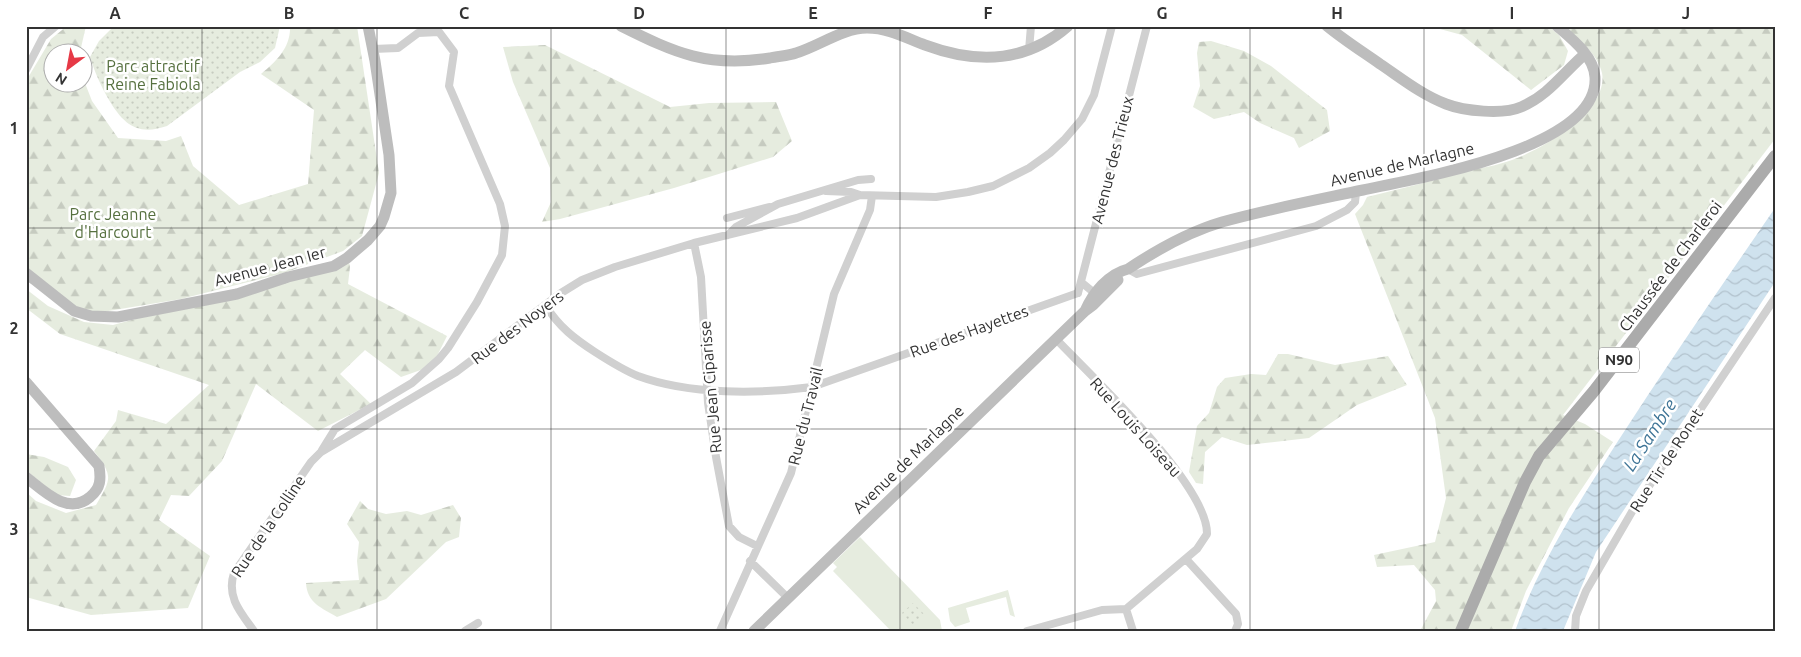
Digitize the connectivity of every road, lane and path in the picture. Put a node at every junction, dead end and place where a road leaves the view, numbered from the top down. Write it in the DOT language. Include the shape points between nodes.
graph roads {
  1 [pos="56,26"];
  2 [pos="368,26"];
  3 [pos="621,26"];
  4 [pos="1031,26"];
  5 [pos="1068,26"];
  6 [pos="1112,26"];
  7 [pos="1147,26"];
  8 [pos="1327,26"];
  9 [pos="1557,26"];
  10 [pos="373,49"];
  11 [pos="1029,50"];
  12 [pos="1585,54"];
  13 [pos="29,61"];
  14 [pos="26,70"];
  15 [pos="1775,156"];
  16 [pos="871,179"];
  17 [pos="822,190"];
  18 [pos="1356,192"];
  19 [pos="860,196"];
  20 [pos="872,196"];
  21 [pos="778,204"];
  22 [pos="727,218"];
  23 [pos="728,235"];
  24 [pos="694,243"];
  25 [pos="1128,269"];
  26 [pos="26,273"];
  27 [pos="1081,282"];
  28 [pos="1078,293"];
  29 [pos="1775,298"];
  30 [pos="1091,302"];
  31 [pos="546,306"];
  32 [pos="1056,339"];
  33 [pos="26,382"];
  34 [pos="812,387"];
  35 [pos="707,390"];
  36 [pos="321,452"];
  37 [pos="26,478"];
  38 [pos="757,546"];
  39 [pos="1186,559"];
  40 [pos="750,561"];
  41 [pos="788,598"];
  42 [pos="1126,609"];
  43 [pos="478,623"];
  44 [pos="254,631"];
  45 [pos="464,631"];
  46 [pos="720,631"];
  47 [pos="754,631"];
  48 [pos="1027,631"];
  49 [pos="1133,631"];
  50 [pos="1235,631"];
  51 [pos="1461,631"];
  52 [pos="1575,631"];
  1 -- 13 [label="street" via="43,37"];
  2 -- 10 [label="main road, Avenue Jean Ier"];
  3 -- 11 [label="main road" via="683,54 727,62 795,54 851,30 865,28 895,32 932,48 966,56 998,58"];
  4 -- 11 [label="street"];
  5 -- 11 [label="main road" via="1041,46"];
  6 -- 20 [label="street, Rue des Noyers" via="1094,95 1082,119 1050,153 1029,168 992,186 968,192 936,197"];
  7 -- 27 [label="street, Avenue des Trieux"];
  8 -- 12 [label="main road" via="1416,88 1446,104 1471,109 1506,112 1520,108 1554,86"];
  9 -- 12 [label="main road, Avenue de Marlagne"];
  10 -- 26 [label="main road, Avenue Jean Ier" via="389,155 391,193 380,226 347,258 334,266 237,294 118,317 91,316 74,311"];
  10 -- 36 [label="street" via="398,48 418,33 439,32 454,52 449,86 500,204 505,226 502,255 477,302 439,359 412,383 335,429"];
  12 -- 18 [label="main road, Avenue de Marlagne" via="1595,76 1590,97 1574,117 1546,137 1489,161"];
  13 -- 14 [label="street"];
  15 -- 51 [label="main road, Chaussée de Charleroi / N90" via="1634,341 1536,462 1524,482"];
  16 -- 17 [label="street, Rue des Noyers"];
  17 -- 19 [label="street, Rue des Noyers" via="851,192"];
  17 -- 21 [label="street, Rue des Noyers"];
  18 -- 25 [label="main road, Avenue de Marlagne" via="1200,229 1163,246"];
  18 -- 25 [label="street" via="1355,202 1347,210 1316,226 1137,274"];
  19 -- 20 [label="street, Rue des Noyers"];
  19 -- 23 [label="street, Rue des Noyers" via="797,218"];
  20 -- 34 [label="street, Rue du Travail" via="870,210 834,294"];
  21 -- 22 [label="street, Rue des Noyers"];
  21 -- 23 [label="street, Rue des Noyers" via="736,227"];
  23 -- 24 [label="street, Rue des Noyers"];
  24 -- 31 [label="street, Rue des Noyers" via="582,280"];
  24 -- 35 [label="street, Rue Jean Ciparisse" via="701,277"];
  25 -- 30 [label="main road, Avenue de Marlagne" via="1100,287"];
  27 -- 28 [label="street, Avenue des Trieux"];
  27 -- 30 [label="street"];
  28 -- 30 [label="street"];
  28 -- 34 [label="street, Rue des Hayettes"];
  29 -- 52 [label="street, Rue Tir de Ronet" via="1633,510 1586,591 1576,616"];
  30 -- 32 [label="main road, Avenue de Marlagne"];
  31 -- 35 [label="street, Rue des Hayettes" via="573,338 620,368 673,386"];
  31 -- 36 [label="street, Rue des Noyers" via="456,372"];
  32 -- 39 [label="street, Rue Louis Loiseau" via="1178,472 1204,517 1207,534"];
  32 -- 41 [label="main road, Avenue de Marlagne"];
  33 -- 37 [label="main road" via="98,466 101,480 92,496 71,505"];
  34 -- 35 [label="street, Rue des Hayettes" via="772,392"];
  34 -- 38 [label="street, Rue du Travail" via="791,473"];
  35 -- 38 [label="street, Rue Jean Ciparisse" via="729,526 739,537"];
  36 -- 44 [label="street, Rue de la Colline" via="311,462 230,583 238,610"];
  38 -- 40 [label="street, Rue du Travail"];
  39 -- 42 [label="street"];
  39 -- 50 [label="street" via="1236,614 1238,624"];
  40 -- 41 [label="street"];
  40 -- 46 [label="street, Rue du Travail"];
  41 -- 47 [label="main road, Avenue de Marlagne"];
  42 -- 48 [label="street" via="1102,610"];
  42 -- 49 [label="street"];
  43 -- 45 [label="street"];
}
